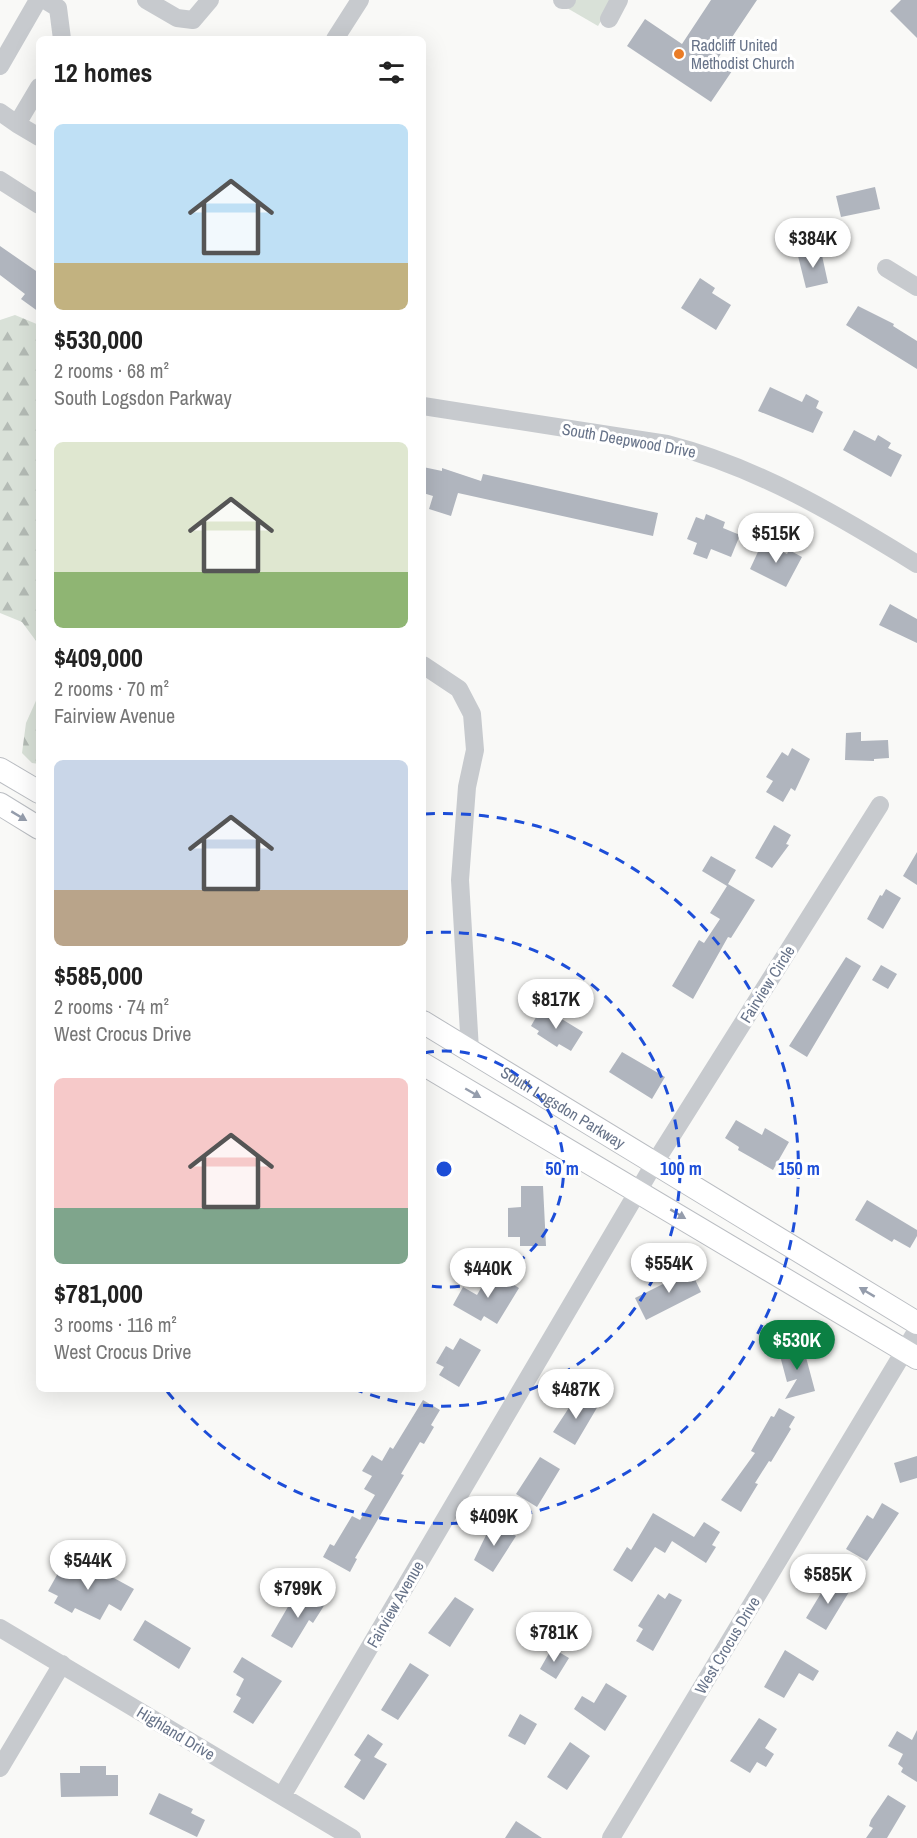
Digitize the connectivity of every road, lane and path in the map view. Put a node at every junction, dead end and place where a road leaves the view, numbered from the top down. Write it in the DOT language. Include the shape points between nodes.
graph roads {
  1 [pos="38,0"];
  2 [pos="45,0"];
  3 [pos="146,0"];
  4 [pos="210,0"];
  5 [pos="360,0"];
  6 [pos="562,0"];
  7 [pos="567,0"];
  8 [pos="620,0"];
  9 [pos="609,19"];
  10 [pos="62,36"];
  11 [pos="337,36"];
  12 [pos="0,66"];
  13 [pos="36,92"];
  14 [pos="0,112"];
  15 [pos="17,124"];
  16 [pos="36,135"];
  17 [pos="0,180"];
  18 [pos="36,204"];
  19 [pos="886,268"];
  20 [pos="917,287"];
  21 [pos="426,406"];
  22 [pos="917,564"];
  23 [pos="426,667"];
  24 [pos="0,769"];
  25 [pos="36,790"];
  26 [pos="0,804"];
  27 [pos="880,805"];
  28 [pos="36,826"];
  29 [pos="426,1024"];
  30 [pos="470,1050"];
  31 [pos="426,1066"];
  32 [pos="654,1164"];
  33 [pos="638,1190"];
  34 [pos="917,1323"];
  35 [pos="917,1330"];
  36 [pos="911,1354"];
  37 [pos="0,1628"];
  38 [pos="62,1664"];
  39 [pos="0,1768"];
  40 [pos="282,1796"];
  41 [pos="352,1838"];
  42 [pos="611,1838"];
  1 -- 12 [label="street"];
  2 -- 10 [label="street" via="58,8"];
  3 -- 4 [label="street" via="177,18 193,20"];
  5 -- 11 [label="street"];
  6 -- 7 [label="street"];
  8 -- 9 [label="street"];
  13 -- 15 [label="street"];
  14 -- 15 [label="street"];
  15 -- 16 [label="street"];
  17 -- 18 [label="street"];
  19 -- 20 [label="street"];
  21 -- 22 [label="street, South Deepwood Drive" via="667,444 706,454 826,509"];
  23 -- 30 [label="street" via="459,689 472,714 475,750 467,787 460,880"];
  24 -- 25 [label="main road"];
  26 -- 28 [label="main road, one-way"];
  27 -- 32 [label="street, Fairview Circle"];
  29 -- 30 [label="main road, South Logsdon Parkway"];
  30 -- 32 [label="main road, South Logsdon Parkway"];
  31 -- 33 [label="main road, South Logsdon Parkway, one-way"];
  32 -- 33 [label="street, Fairview Avenue"];
  34 -- 32 [label="main road, South Logsdon Parkway, one-way"];
  33 -- 36 [label="main road, South Logsdon Parkway, one-way"];
  33 -- 40 [label="street, Fairview Avenue"];
  35 -- 36 [label="street, West Crocus Drive"];
  36 -- 42 [label="street, West Crocus Drive"];
  37 -- 38 [label="street, Highland Drive"];
  38 -- 39 [label="street"];
  38 -- 40 [label="street, Highland Drive"];
  40 -- 41 [label="street, Highland Drive"];
}
